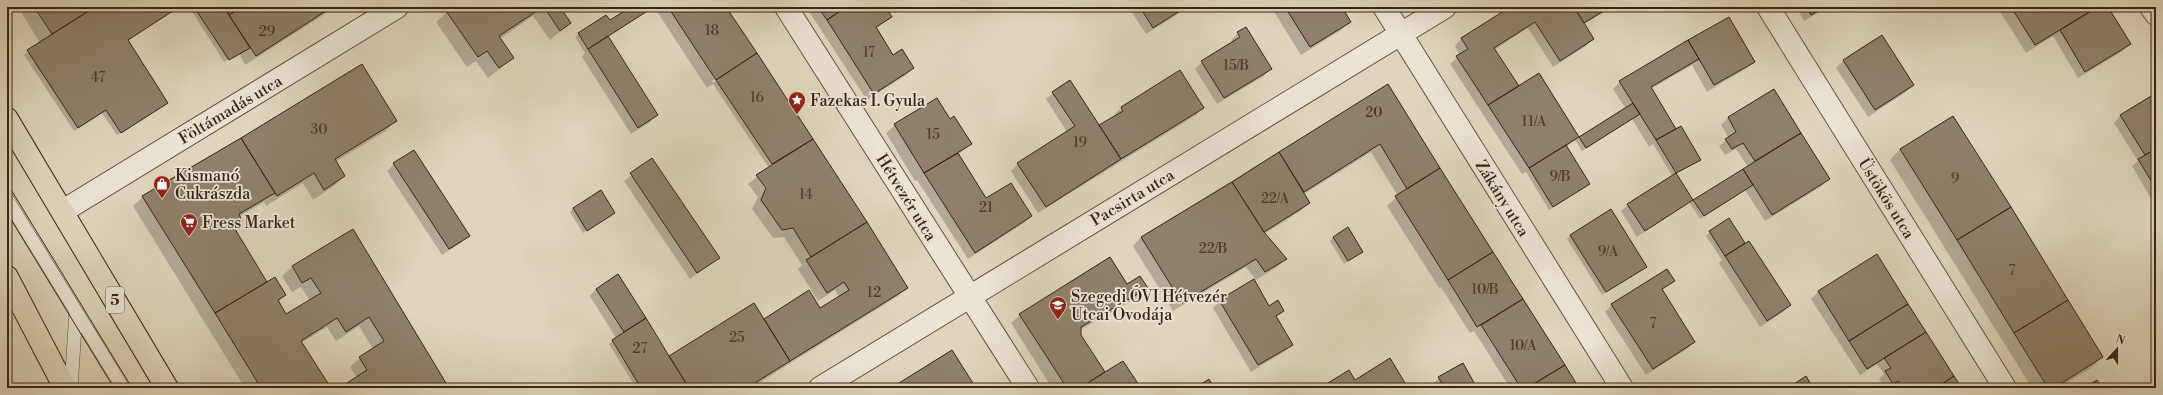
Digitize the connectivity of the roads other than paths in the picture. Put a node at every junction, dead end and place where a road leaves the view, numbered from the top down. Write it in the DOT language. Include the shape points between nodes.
graph roads {
  1 [pos="396,7"];
  2 [pos="786,7"];
  3 [pos="1384,7"];
  4 [pos="1445,7"];
  5 [pos="1768,7"];
  6 [pos="2151,7"];
  7 [pos="2156,14"];
  8 [pos="1400,34"];
  9 [pos="7,119"];
  10 [pos="7,199"];
  11 [pos="63,211"];
  12 [pos="7,277"];
  13 [pos="970,296"];
  14 [pos="76,311"];
  15 [pos="65,388"];
  16 [pos="71,388"];
  17 [pos="123,388"];
  18 [pos="167,388"];
  19 [pos="820,388"];
  20 [pos="1028,388"];
  21 [pos="1622,388"];
  22 [pos="2005,388"];
  1 -- 11 [label="street, Föltámadás utca"];
  2 -- 13 [label="street, Hétvezér utca"];
  3 -- 8 [label="street, Zákány utca"];
  4 -- 8 [label="street, Pacsirta utca"];
  5 -- 22 [label="street, Üstökös utca"];
  6 -- 7 [label="street"];
  8 -- 13 [label="street, Pacsirta utca"];
  8 -- 21 [label="street, Zákány utca"];
  9 -- 11 [label="main road, 5"];
  10 -- 14 [label="lane"];
  11 -- 18 [label="main road, 5"];
  12 -- 15 [label="main road"];
  13 -- 19 [label="street, Pacsirta utca"];
  13 -- 20 [label="street, Hétvezér utca"];
  14 -- 16 [label="lane"];
  14 -- 17 [label="lane"];
}
